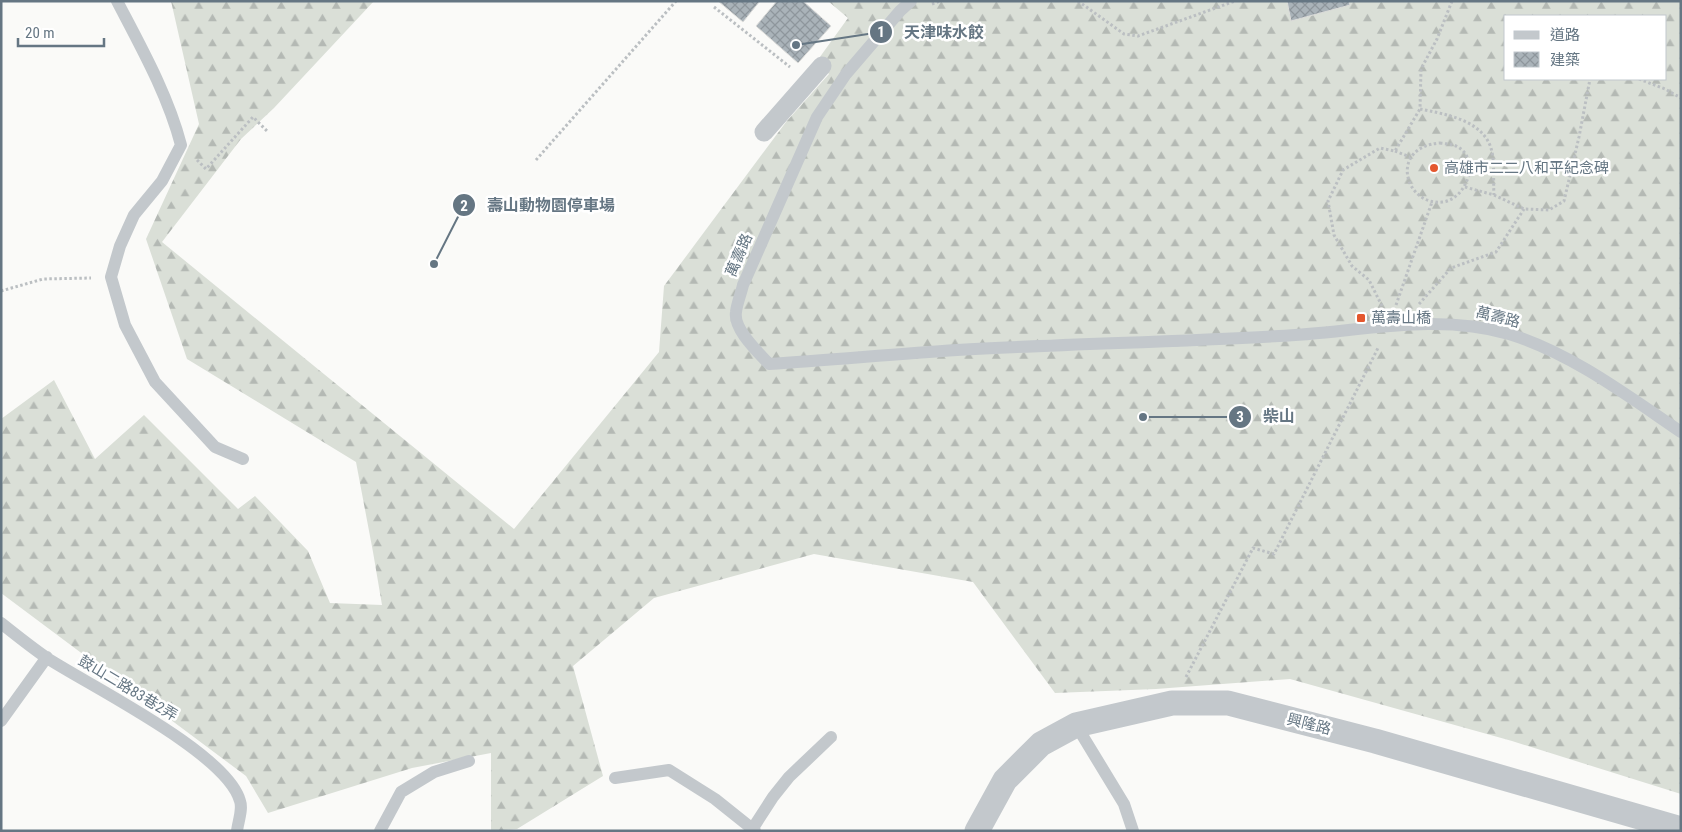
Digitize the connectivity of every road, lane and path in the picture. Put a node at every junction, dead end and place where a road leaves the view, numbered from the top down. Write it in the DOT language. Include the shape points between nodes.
graph roads {
  1 [pos="117,1"];
  2 [pos="676,1"];
  3 [pos="911,1"];
  4 [pos="1078,1"];
  5 [pos="1234,1"];
  6 [pos="1452,1"];
  7 [pos="714,7"];
  8 [pos="822,66"];
  9 [pos="1590,80"];
  10 [pos="1642,80"];
  11 [pos="808,82"];
  12 [pos="1681,98"];
  13 [pos="1420,109"];
  14 [pos="267,131"];
  15 [pos="764,132"];
  16 [pos="182,145"];
  17 [pos="1395,152"];
  18 [pos="1410,157"];
  19 [pos="536,160"];
  20 [pos="1465,187"];
  21 [pos="1494,195"];
  22 [pos="1432,202"];
  23 [pos="1524,209"];
  24 [pos="111,277"];
  25 [pos="1,291"];
  26 [pos="1390,326"];
  27 [pos="1681,432"];
  28 [pos="243,459"];
  29 [pos="1,623"];
  30 [pos="47,657"];
  31 [pos="1172,703"];
  32 [pos="1,721"];
  33 [pos="1076,725"];
  34 [pos="831,737"];
  35 [pos="469,761"];
  36 [pos="615,778"];
  37 [pos="1681,828"];
  38 [pos="754,829"];
  39 [pos="237,831"];
  40 [pos="380,831"];
  41 [pos="977,831"];
  42 [pos="1133,831"];
  1 -- 16 [label="lane" via="176,123"];
  2 -- 19 [label="path"];
  3 -- 26 [label="lane, 萬壽路" via="846,74 818,116 743,285 735,314 738,326 769,364 958,350 1283,336"];
  4 -- 5 [label="path" via="1124,34 1138,36"];
  6 -- 13 [label="path" via="1438,39 1421,69"];
  7 -- 11 [label="path"];
  8 -- 11 [label="street"];
  9 -- 23 [label="path" via="1564,201 1549,210"];
  10 -- 12 [label="path"];
  11 -- 15 [label="street"];
  13 -- 17 [label="path"];
  13 -- 21 [label="path" via="1456,116 1483,134 1491,149"];
  14 -- 16 [label="path" via="253,117 206,168"];
  16 -- 24 [label="lane" via="162,181 134,215"];
  17 -- 18 [label="path"];
  17 -- 26 [label="path" via="1380,148 1343,170 1328,201 1334,235 1352,266 1368,280 1382,303"];
  18 -- 20 [label="path" via="1430,144 1459,147 1467,156 1469,168"];
  18 -- 22 [label="path" via="1407,168 1411,185 1415,193"];
  20 -- 21 [label="path"];
  20 -- 22 [label="path" via="1451,200"];
  21 -- 23 [label="path"];
  22 -- 26 [label="path"];
  23 -- 26 [label="path" via="1496,252 1451,268 1426,297"];
  24 -- 25 [label="path" via="43,279"];
  24 -- 28 [label="lane" via="125,325 155,382 216,447"];
  26 -- 27 [label="lane, 萬壽路" via="1426,323 1464,325 1509,334 1547,349 1598,377"];
  26 -- 31 [label="path" via="1274,554 1253,548"];
  29 -- 30 [label="lane, 鼓山二路83巷2弄"];
  30 -- 32 [label="lane"];
  30 -- 39 [label="lane, 鼓山二路83巷2弄" via="175,735 216,766 233,786 241,802"];
  31 -- 33 [label="street, 興隆路"];
  31 -- 37 [label="street, 興隆路" via="1228,703"];
  33 -- 41 [label="street, 興隆路" via="1041,744 1006,780"];
  33 -- 42 [label="lane" via="1124,804"];
  34 -- 38 [label="lane" via="772,797"];
  35 -- 40 [label="lane" via="434,772 401,792"];
  36 -- 38 [label="lane" via="669,770"];
}
